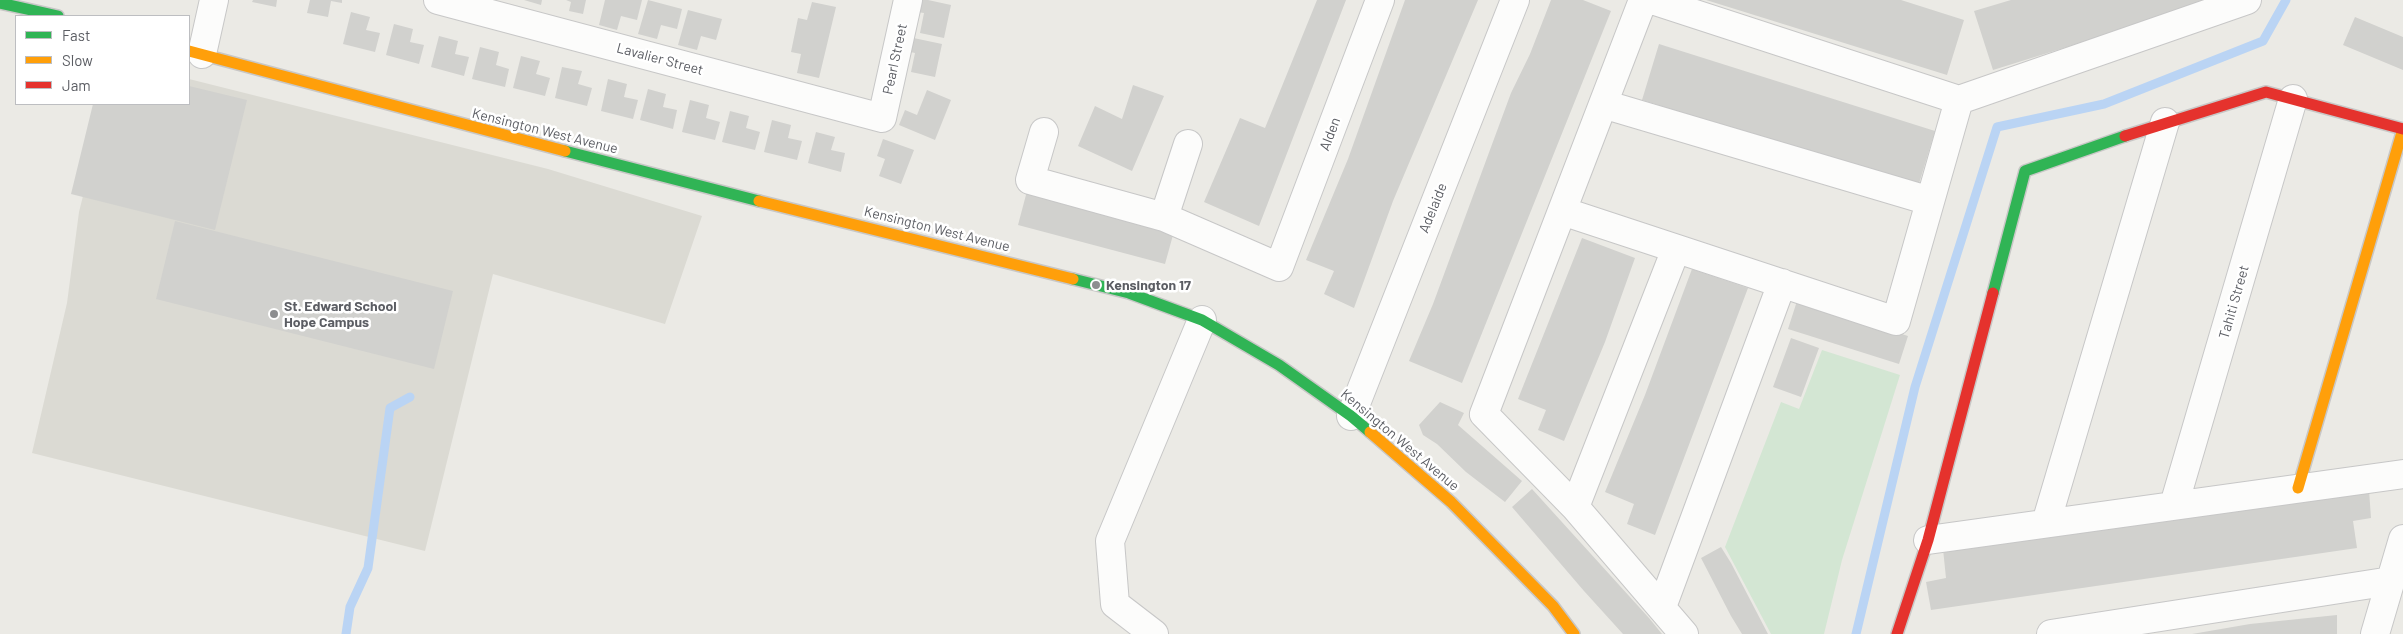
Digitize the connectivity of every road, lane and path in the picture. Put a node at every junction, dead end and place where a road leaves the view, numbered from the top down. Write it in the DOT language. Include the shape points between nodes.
graph roads {
  1 [pos="214,0"];
  2 [pos="438,0"];
  3 [pos="908,0"];
  4 [pos="1380,0"];
  5 [pos="1515,0"];
  6 [pos="1643,0"];
  7 [pos="1652,0"];
  8 [pos="2247,0"];
  9 [pos="0,3"];
  10 [pos="54,15"];
  11 [pos="195,53"];
  12 [pos="1959,100"];
  13 [pos="2294,100"];
  14 [pos="1603,104"];
  15 [pos="882,118"];
  16 [pos="2165,122"];
  17 [pos="1044,132"];
  18 [pos="1188,144"];
  19 [pos="1930,201"];
  20 [pos="1562,211"];
  21 [pos="1164,217"];
  22 [pos="1676,249"];
  23 [pos="1782,283"];
  24 [pos="1202,320"];
  25 [pos="1351,416"];
  26 [pos="2403,474"];
  27 [pos="2298,488"];
  28 [pos="2174,505"];
  29 [pos="1575,507"];
  30 [pos="2046,523"];
  31 [pos="2403,539"];
  32 [pos="1928,540"];
  33 [pos="2391,581"];
  34 [pos="1662,607"];
  35 [pos="1154,634"];
  36 [pos="1574,634"];
  37 [pos="1684,634"];
  38 [pos="1897,634"];
  39 [pos="2051,634"];
  40 [pos="2375,634"];
  1 -- 11 [label="street"];
  2 -- 15 [label="street, Lavalier Street"];
  3 -- 15 [label="street, Pearl Street"];
  4 -- 21 [label="street, Alden" via="1279,267"];
  5 -- 25 [label="street, Adelaide"];
  6 -- 14 [label="street"];
  7 -- 12 [label="street"];
  8 -- 12 [label="street"];
  9 -- 10 [label="street"];
  11 -- 24 [label="street, Kensington West Avenue" via="473,128 1129,293"];
  12 -- 19 [label="street"];
  13 -- 16 [label="street" via="2266,92"];
  13 -- 27 [label="street" via="2403,128"];
  13 -- 28 [label="street, Tahiti Street"];
  14 -- 19 [label="street"];
  14 -- 20 [label="street"];
  16 -- 30 [label="street"];
  16 -- 32 [label="street" via="2025,171"];
  17 -- 21 [label="street" via="1030,180"];
  18 -- 21 [label="street"];
  19 -- 23 [label="street" via="1896,320"];
  20 -- 22 [label="street"];
  20 -- 29 [label="street" via="1484,414"];
  22 -- 23 [label="street"];
  22 -- 29 [label="street"];
  23 -- 34 [label="street"];
  24 -- 25 [label="street, Kensington West Avenue" via="1279,365"];
  24 -- 35 [label="street" via="1110,541 1115,604"];
  25 -- 36 [label="street, Kensington West Avenue" via="1451,502 1553,606"];
  26 -- 27 [label="street"];
  27 -- 28 [label="street"];
  28 -- 30 [label="street"];
  29 -- 34 [label="street"];
  30 -- 32 [label="street"];
  31 -- 33 [label="street"];
  32 -- 38 [label="street"];
  33 -- 39 [label="street"];
  33 -- 40 [label="street"];
  34 -- 37 [label="street"];
}
